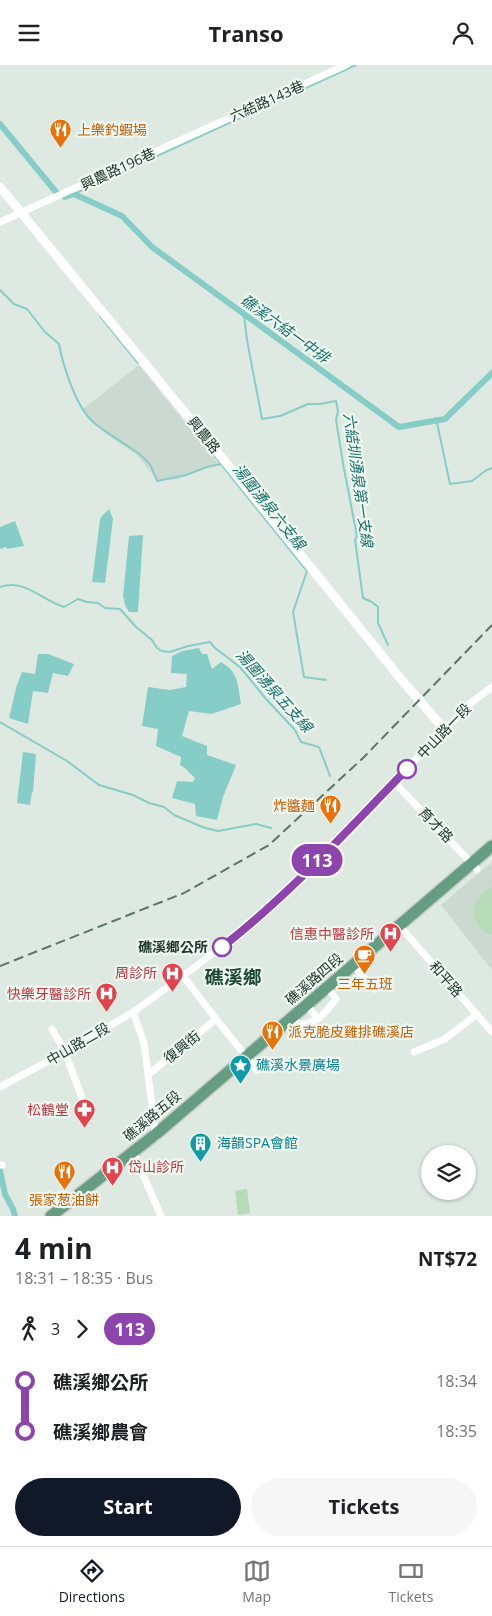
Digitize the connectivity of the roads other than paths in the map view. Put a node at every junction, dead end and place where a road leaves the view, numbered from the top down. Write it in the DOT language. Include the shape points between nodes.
graph roads {
  1 [pos="346,65"];
  2 [pos="214,125"];
  3 [pos="0,187"];
  4 [pos="21,213"];
  5 [pos="0,222"];
  6 [pos="492,687"];
  7 [pos="445,730"];
  8 [pos="394,782"];
  9 [pos="492,846"];
  10 [pos="492,856"];
  11 [pos="475,866"];
  12 [pos="249,926"];
  13 [pos="401,928"];
  14 [pos="355,968"];
  15 [pos="183,976"];
  16 [pos="374,989"];
  17 [pos="132,1012"];
  18 [pos="477,1014"];
  19 [pos="216,1019"];
  20 [pos="52,1029"];
  21 [pos="492,1032"];
  22 [pos="65,1052"];
  23 [pos="414,1052"];
  24 [pos="248,1058"];
  25 [pos="257,1070"];
  26 [pos="148,1075"];
  27 [pos="0,1087"];
  28 [pos="89,1117"];
  29 [pos="156,1137"];
  30 [pos="134,1154"];
  31 [pos="51,1216"];
  32 [pos="61,1216"];
  33 [pos="162,1216"];
  1 -- 2 [label="street, 六結路143巷"];
  2 -- 4 [label="street, 興農路196巷"];
  3 -- 4 [label="street, 興農路"];
  4 -- 5 [label="street, 興農路196巷"];
  4 -- 7 [label="street, 興農路"];
  6 -- 7 [label="street, 中山路一段"];
  7 -- 8 [label="street, 中山路一段"];
  8 -- 11 [label="street, 育才路"];
  8 -- 12 [label="street, 中山路一段"];
  9 -- 11 [label="main road, 礁溪路四段"];
  10 -- 11 [label="main road, 礁溪路四段"];
  11 -- 13 [label="main road, 礁溪路四段"];
  12 -- 15 [label="street, 中山路二段"];
  13 -- 14 [label="main road, 礁溪路四段"];
  13 -- 18 [label="street, 和平路"];
  14 -- 16 [label="street"];
  14 -- 24 [label="main road, 礁溪路四段" via="329,990 312,1011 294,1020"];
  15 -- 17 [label="street, 中山路二段"];
  15 -- 19 [label="street"];
  17 -- 22 [label="street, 中山路二段"];
  17 -- 26 [label="street, 復興街" via="144,1043"];
  18 -- 21 [label="street, 和平路"];
  18 -- 23 [label="street" via="445,1039"];
  19 -- 24 [label="street"];
  19 -- 26 [label="street, 復興街"];
  20 -- 22 [label="street"];
  22 -- 27 [label="street, 中山路二段"];
  22 -- 28 [label="street"];
  24 -- 25 [label="street"];
  24 -- 29 [label="main road, 礁溪路五段"];
  26 -- 29 [label="street, 復興街"];
  29 -- 30 [label="main road, 礁溪路五段"];
  30 -- 31 [label="main road, 礁溪路五段"];
  30 -- 32 [label="main road, 礁溪路五段"];
  30 -- 33 [label="street"];
}
